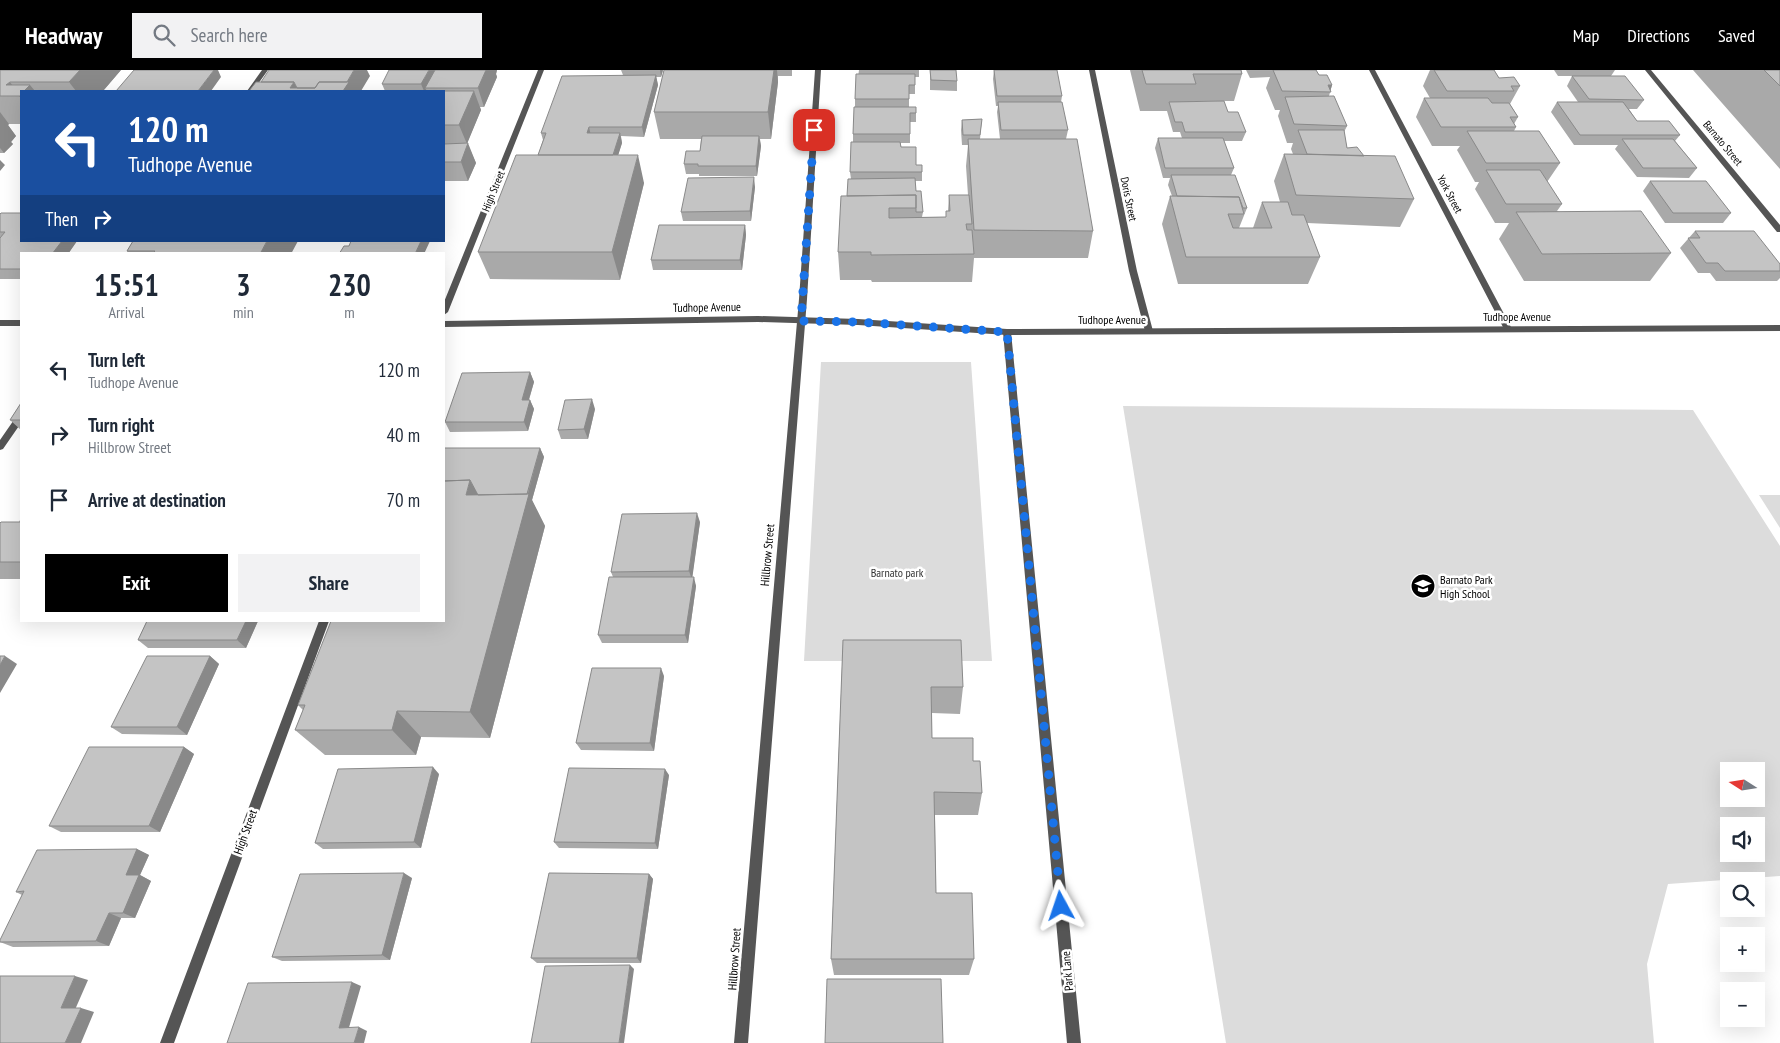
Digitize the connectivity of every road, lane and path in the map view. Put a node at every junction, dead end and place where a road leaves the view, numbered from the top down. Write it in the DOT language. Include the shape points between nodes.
graph roads {
  1 [pos="265,70"];
  2 [pos="541,70"];
  3 [pos="818,70"];
  4 [pos="1092,70"];
  5 [pos="1372,70"];
  6 [pos="1648,70"];
  7 [pos="251,90"];
  8 [pos="1780,230"];
  9 [pos="445,310"];
  10 [pos="801,321"];
  11 [pos="0,323"];
  12 [pos="20,323"];
  13 [pos="445,324"];
  14 [pos="1780,328"];
  15 [pos="1508,329"];
  16 [pos="1150,331"];
  17 [pos="1007,332"];
  18 [pos="20,417"];
  19 [pos="0,447"];
  20 [pos="324,622"];
  21 [pos="167,1043"];
  22 [pos="741,1043"];
  23 [pos="1074,1043"];
  1 -- 7 [label="street"];
  2 -- 9 [label="street, High Street"];
  3 -- 10 [label="street, Hillbrow Street"];
  4 -- 16 [label="street, Doris Street" via="1133,271"];
  5 -- 15 [label="street, York Street"];
  6 -- 8 [label="street, Barnato Street"];
  10 -- 13 [label="street, Tudhope Avenue"];
  10 -- 17 [label="street, Tudhope Avenue"];
  10 -- 22 [label="street, Hillbrow Street"];
  11 -- 12 [label="street"];
  14 -- 15 [label="street, Tudhope Avenue"];
  15 -- 16 [label="street, Tudhope Avenue"];
  16 -- 17 [label="street, Tudhope Avenue"];
  17 -- 23 [label="street, Park Lane"];
  18 -- 19 [label="street"];
  20 -- 21 [label="street, High Street"];
}
